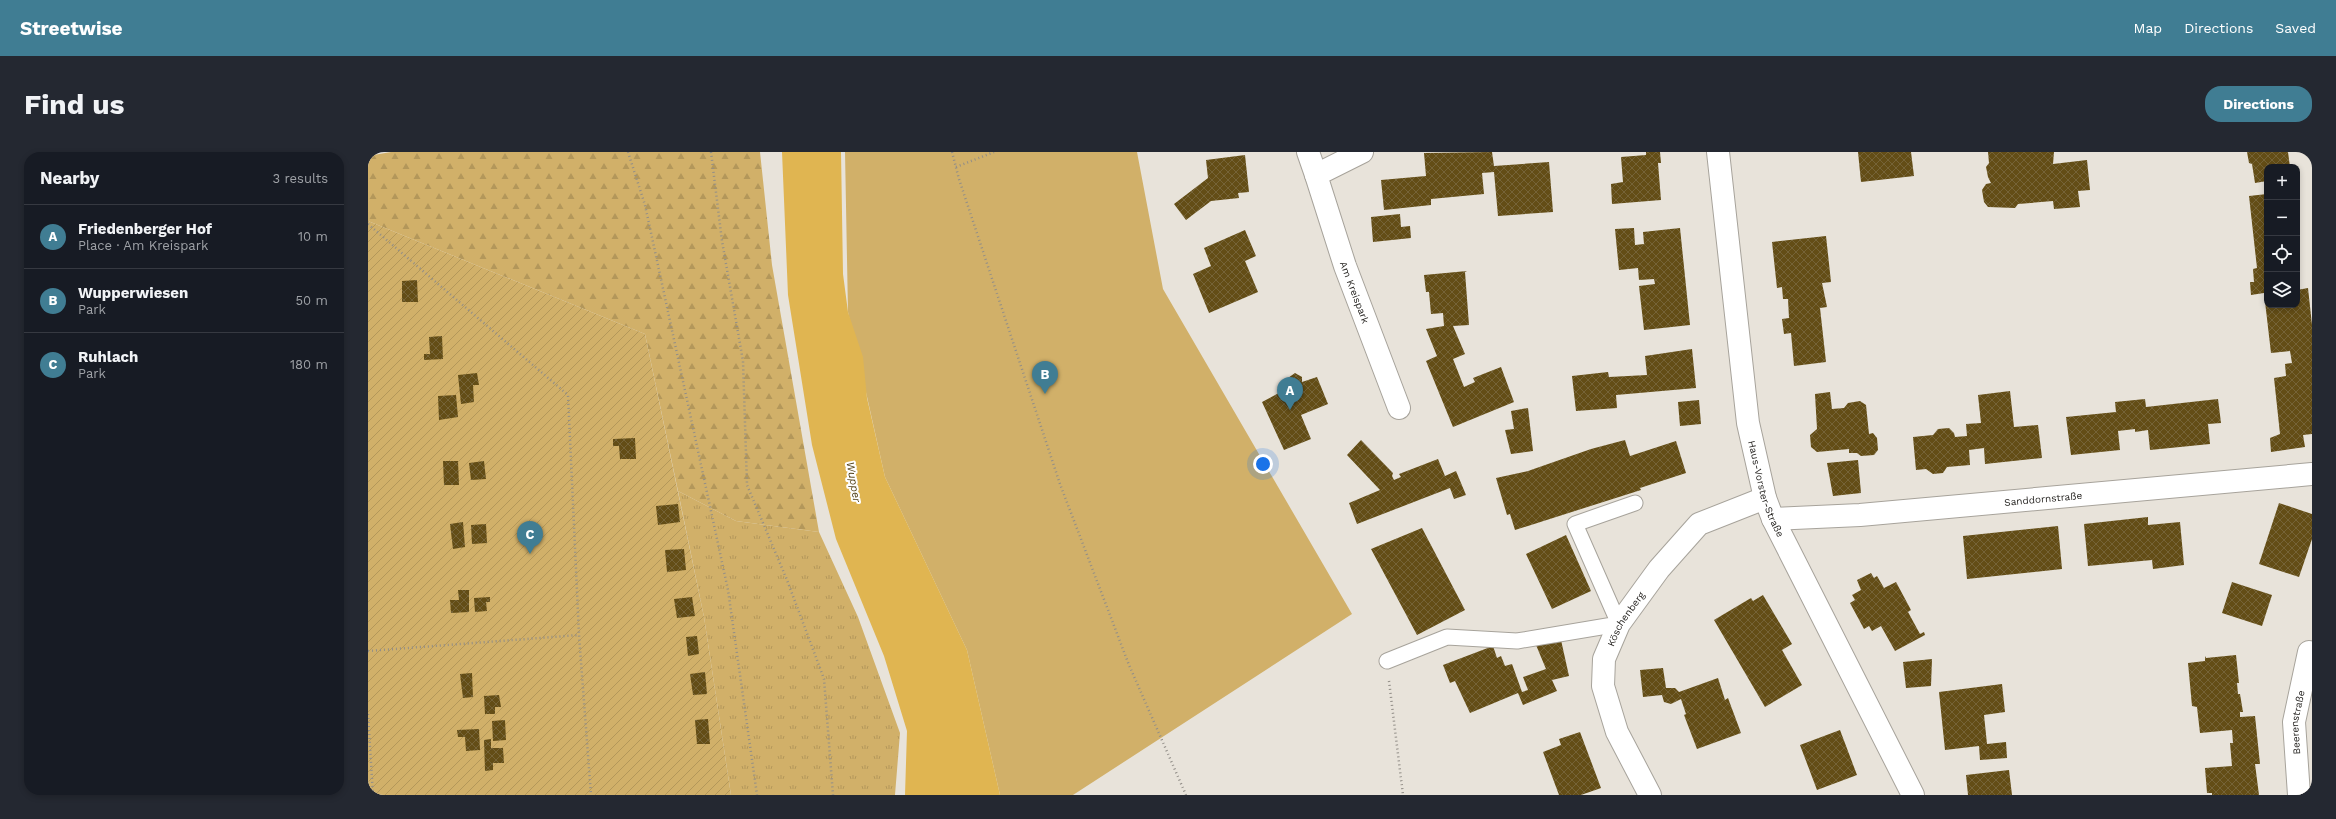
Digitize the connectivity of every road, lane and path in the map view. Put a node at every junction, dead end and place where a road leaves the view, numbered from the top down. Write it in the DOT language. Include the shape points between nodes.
graph roads {
  1 [pos="628,152"];
  2 [pos="711,152"];
  3 [pos="952,152"];
  4 [pos="994,152"];
  5 [pos="1308,152"];
  6 [pos="1362,152"];
  7 [pos="1718,152"];
  8 [pos="956,167"];
  9 [pos="1316,175"];
  10 [pos="368,224"];
  11 [pos="1399,408"];
  12 [pos="2312,474"];
  13 [pos="1766,498"];
  14 [pos="1635,503"];
  15 [pos="1773,519"];
  16 [pos="1619,624"];
  17 [pos="579,634"];
  18 [pos="2311,649"];
  19 [pos="368,651"];
  20 [pos="1387,661"];
  21 [pos="368,714"];
  22 [pos="373,795"];
  23 [pos="591,795"];
  24 [pos="757,795"];
  25 [pos="832,795"];
  26 [pos="1186,795"];
  27 [pos="1403,795"];
  28 [pos="1650,795"];
  29 [pos="1913,795"];
  30 [pos="2299,795"];
  1 -- 24 [label="path" via="645,205 728,590"];
  2 -- 25 [label="path" via="722,241 743,361 747,486 787,580 824,679"];
  3 -- 8 [label="path"];
  4 -- 8 [label="path"];
  5 -- 9 [label="street, Am Kreispark"];
  6 -- 9 [label="street"];
  7 -- 13 [label="street, Haus-Vorster-Straße" via="1748,423"];
  8 -- 26 [label="path" via="1060,484 1129,665"];
  9 -- 11 [label="street, Am Kreispark" via="1345,266"];
  10 -- 17 [label="path" via="568,395"];
  12 -- 15 [label="street, Sanddornstraße" via="1860,515"];
  13 -- 15 [label="street, Haus-Vorster-Straße"];
  13 -- 16 [label="street, Köschenberg" via="1699,524 1659,569"];
  14 -- 16 [label="lane" via="1575,524"];
  15 -- 29 [label="street, Haus-Vorster-Straße"];
  16 -- 20 [label="lane" via="1517,641 1447,637"];
  16 -- 28 [label="street, Köschenberg" via="1604,659 1603,686 1617,732"];
  17 -- 19 [label="path"];
  17 -- 23 [label="path"];
  18 -- 30 [label="street, Beerenstraße" via="2294,722"];
  20 -- 27 [label="path"];
  21 -- 22 [label="path"];
}
